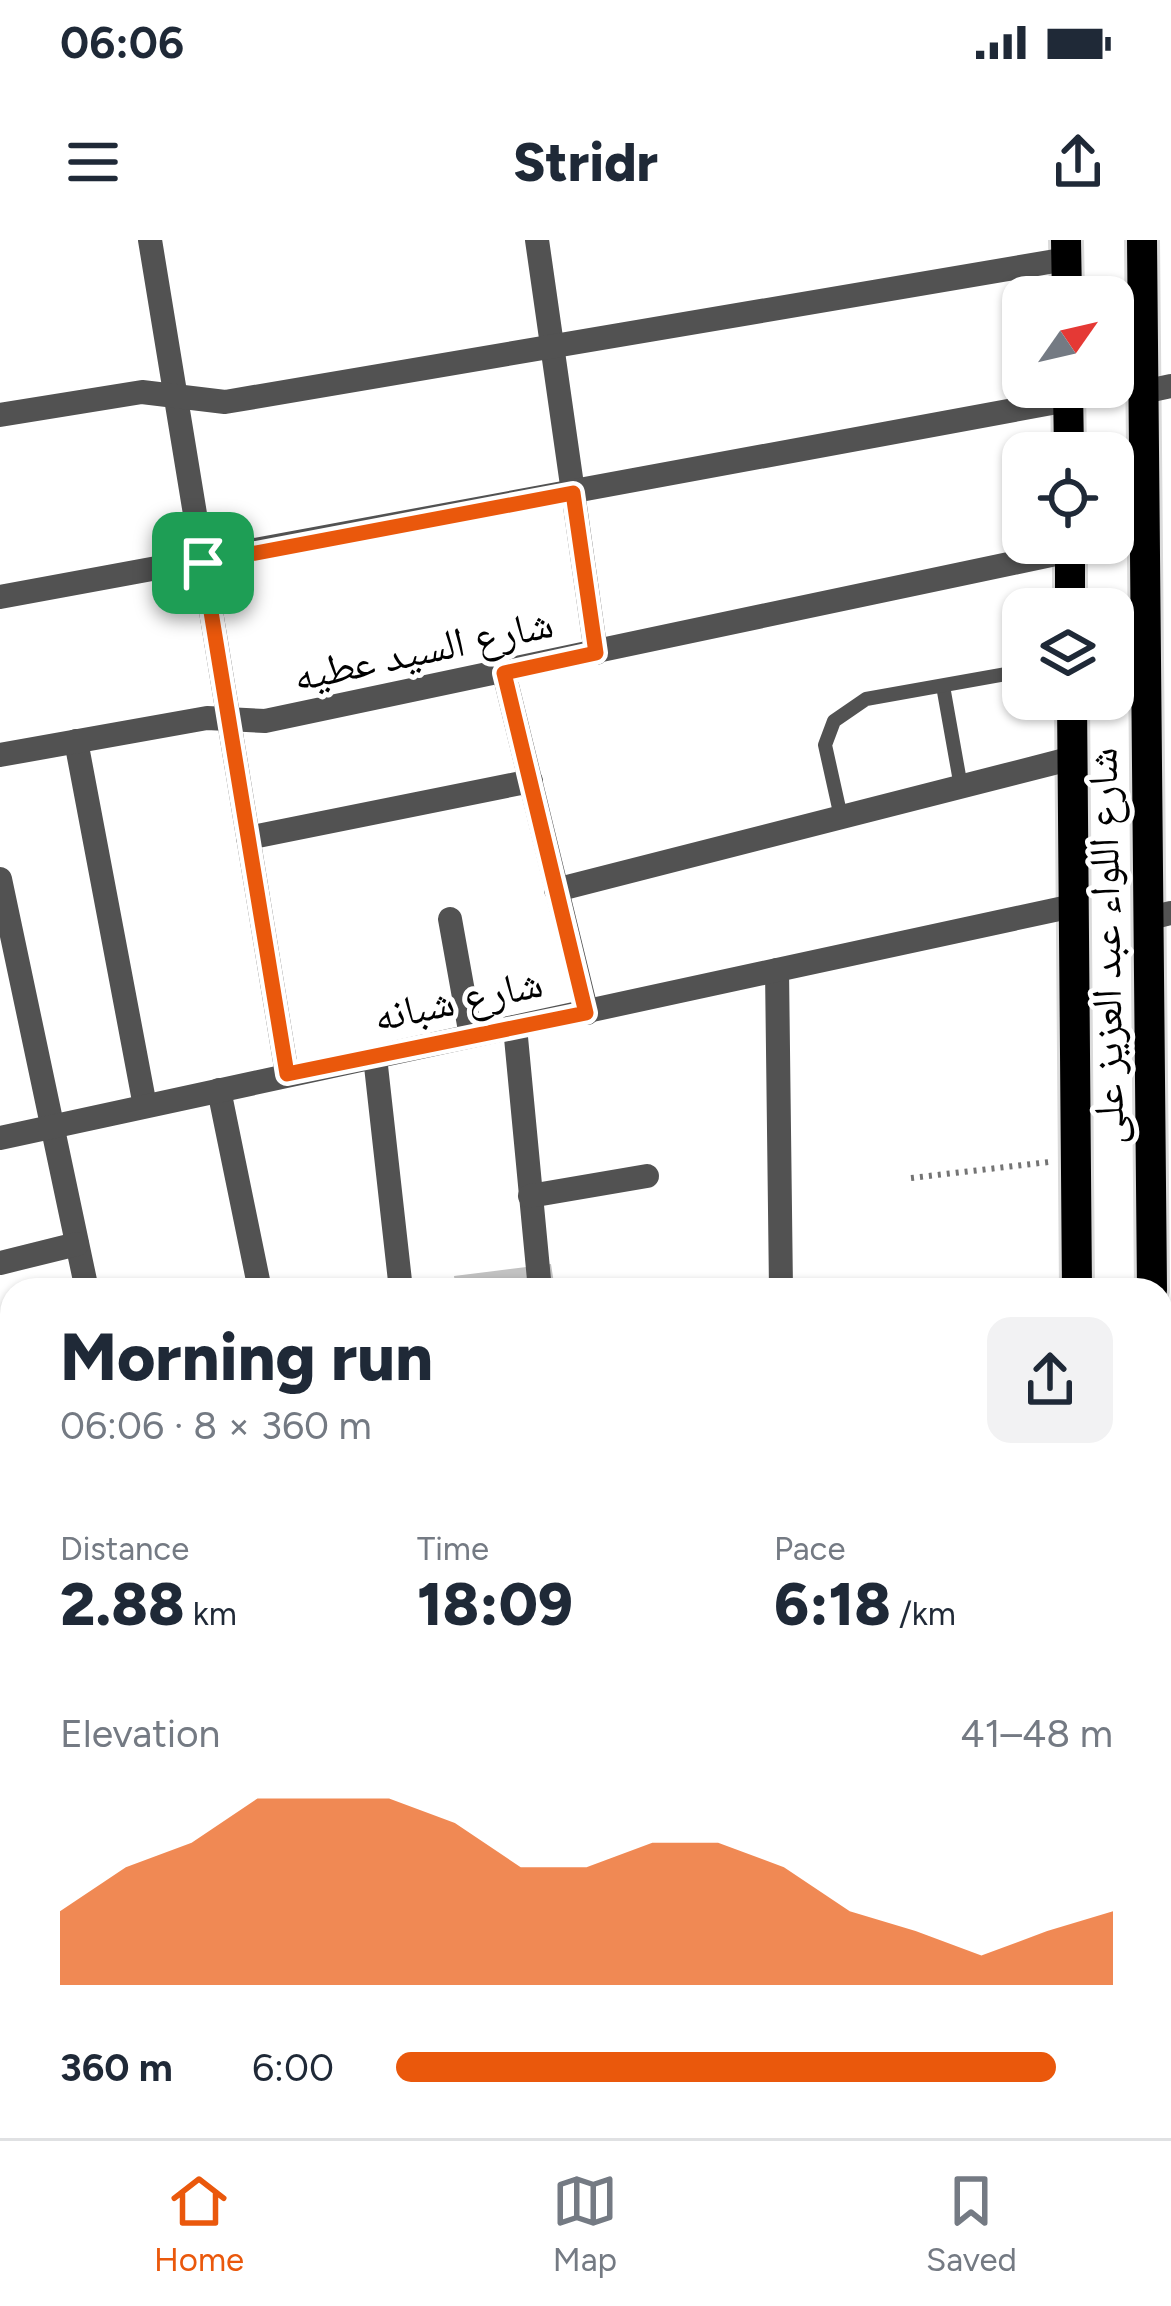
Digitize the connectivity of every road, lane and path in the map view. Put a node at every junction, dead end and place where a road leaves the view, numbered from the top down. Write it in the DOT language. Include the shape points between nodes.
graph roads {
  1 [pos="150,240"];
  2 [pos="536,240"];
  3 [pos="1142,240"];
  4 [pos="1066,249"];
  5 [pos="551,343"];
  6 [pos="1157,388"];
  7 [pos="176,396"];
  8 [pos="1002,406"];
  9 [pos="0,415"];
  10 [pos="573,493"];
  11 [pos="1157,511"];
  12 [pos="1002,562"];
  13 [pos="203,563"];
  14 [pos="0,597"];
  15 [pos="1157,648"];
  16 [pos="596,653"];
  17 [pos="504,673"];
  18 [pos="1002,675"];
  19 [pos="943,686"];
  20 [pos="1072,720"];
  21 [pos="229,721"];
  22 [pos="76,741"];
  23 [pos="0,754"];
  24 [pos="1073,758"];
  25 [pos="1158,768"];
  26 [pos="531,781"];
  27 [pos="962,787"];
  28 [pos="841,817"];
  29 [pos="248,838"];
  30 [pos="0,880"];
  31 [pos="556,890"];
  32 [pos="1073,906"];
  33 [pos="1158,916"];
  34 [pos="450,919"];
  35 [pos="777,970"];
  36 [pos="1159,989"];
  37 [pos="586,1013"];
  38 [pos="515,1027"];
  39 [pos="471,1036"];
  40 [pos="375,1057"];
  41 [pos="287,1074"];
  42 [pos="219,1090"];
  43 [pos="1160,1103"];
  44 [pos="145,1106"];
  45 [pos="52,1126"];
  46 [pos="0,1138"];
  47 [pos="1076,1159"];
  48 [pos="646,1176"];
  49 [pos="911,1178"];
  50 [pos="530,1196"];
  51 [pos="1161,1232"];
  52 [pos="77,1244"];
  53 [pos="0,1263"];
  54 [pos="84,1278"];
  55 [pos="258,1278"];
  56 [pos="400,1278"];
  57 [pos="539,1278"];
  58 [pos="781,1278"];
  59 [pos="1077,1278"];
  60 [pos="1154,1278"];
  1 -- 7 [label="street"];
  2 -- 5 [label="street"];
  3 -- 6 [label="main road, شارع اللواء عبد العزيز على"];
  4 -- 5 [label="street"];
  5 -- 7 [label="street" via="225,402"];
  5 -- 10 [label="street"];
  6 -- 11 [label="main road, شارع اللواء عبد العزيز على"];
  7 -- 9 [label="street" via="142,392"];
  7 -- 13 [label="street"];
  8 -- 10 [label="street"];
  10 -- 13 [label="street"];
  10 -- 16 [label="street"];
  11 -- 15 [label="main road, شارع اللواء عبد العزيز على"];
  12 -- 16 [label="street, شارع السيد عطيه"];
  13 -- 14 [label="street"];
  13 -- 21 [label="street"];
  15 -- 25 [label="main road, شارع اللواء عبد العزيز على"];
  16 -- 17 [label="street, شارع السيد عطيه"];
  17 -- 21 [label="street, شارع السيد عطيه" via="253,723"];
  17 -- 26 [label="street"];
  18 -- 19 [label="lane"];
  19 -- 27 [label="lane"];
  19 -- 28 [label="lane" via="866,699 834,721 825,745"];
  20 -- 24 [label="main road, شارع اللواء عبد العزيز على"];
  21 -- 22 [label="street, شارع السيد عطيه"];
  21 -- 29 [label="street"];
  22 -- 23 [label="street, شارع السيد عطيه"];
  22 -- 44 [label="street"];
  24 -- 27 [label="street"];
  24 -- 32 [label="main road, شارع اللواء عبد العزيز على"];
  25 -- 33 [label="main road, شارع اللواء عبد العزيز على"];
  26 -- 29 [label="street"];
  26 -- 31 [label="street"];
  27 -- 28 [label="street"];
  28 -- 31 [label="street"];
  29 -- 41 [label="street"];
  30 -- 45 [label="street"];
  31 -- 37 [label="street"];
  32 -- 35 [label="street, شارع شبانه"];
  32 -- 47 [label="main road, شارع اللواء عبد العزيز على"];
  33 -- 36 [label="main road, شارع اللواء عبد العزيز على"];
  34 -- 39 [label="street"];
  35 -- 37 [label="street, شارع شبانه"];
  35 -- 58 [label="street"];
  36 -- 43 [label="main road, شارع اللواء عبد العزيز على"];
  37 -- 38 [label="street, شارع شبانه"];
  38 -- 39 [label="street, شارع شبانه"];
  38 -- 50 [label="street"];
  39 -- 40 [label="street, شارع شبانه"];
  40 -- 41 [label="street, شارع شبانه"];
  40 -- 56 [label="street"];
  41 -- 42 [label="street, شارع شبانه"];
  42 -- 44 [label="street, شارع شبانه"];
  42 -- 55 [label="street"];
  43 -- 51 [label="main road, شارع اللواء عبد العزيز على"];
  44 -- 45 [label="street, شارع شبانه"];
  45 -- 46 [label="street, شارع شبانه"];
  45 -- 52 [label="street"];
  47 -- 49 [label="path"];
  47 -- 59 [label="main road, شارع اللواء عبد العزيز على"];
  48 -- 50 [label="street"];
  50 -- 57 [label="street"];
  51 -- 60 [label="main road, شارع اللواء عبد العزيز على"];
  52 -- 53 [label="street"];
  52 -- 54 [label="street"];
}
